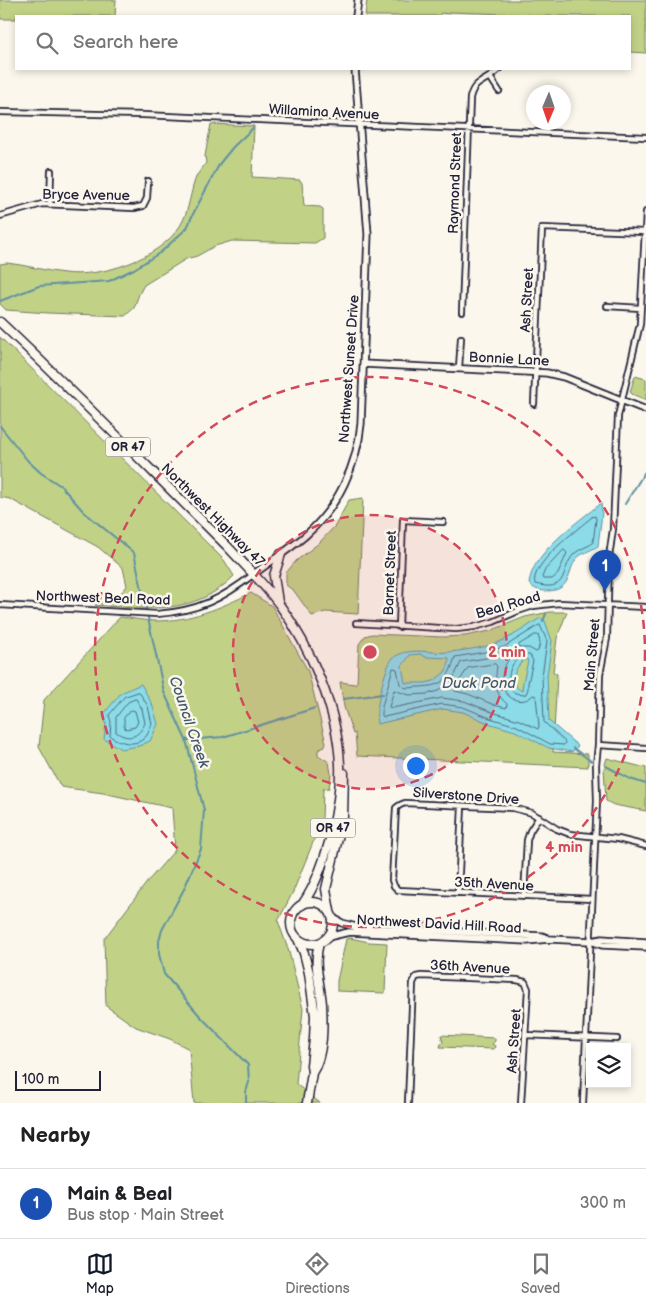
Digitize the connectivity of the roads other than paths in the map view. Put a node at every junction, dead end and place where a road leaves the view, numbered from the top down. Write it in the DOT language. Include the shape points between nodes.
graph roads {
  1 [pos="358,0"];
  2 [pos="356,15"];
  3 [pos="355,70"];
  4 [pos="497,70"];
  5 [pos="490,77"];
  6 [pos="499,91"];
  7 [pos="0,112"];
  8 [pos="360,125"];
  9 [pos="468,129"];
  10 [pos="646,137"];
  11 [pos="51,171"];
  12 [pos="148,181"];
  13 [pos="50,204"];
  14 [pos="646,212"];
  15 [pos="0,216"];
  16 [pos="645,232"];
  17 [pos="608,306"];
  18 [pos="641,308"];
  19 [pos="462,312"];
  20 [pos="0,322"];
  21 [pos="461,338"];
  22 [pos="363,364"];
  23 [pos="459,368"];
  24 [pos="535,372"];
  25 [pos="621,399"];
  26 [pos="534,404"];
  27 [pos="646,410"];
  28 [pos="443,522"];
  29 [pos="281,554"];
  30 [pos="254,574"];
  31 [pos="0,604"];
  32 [pos="279,604"];
  33 [pos="608,605"];
  34 [pos="646,607"];
  35 [pos="356,623"];
  36 [pos="399,627"];
  37 [pos="598,745"];
  38 [pos="646,748"];
  39 [pos="341,767"];
  40 [pos="462,806"];
  41 [pos="539,817"];
  42 [pos="595,837"];
  43 [pos="646,846"];
  44 [pos="395,887"];
  45 [pos="458,893"];
  46 [pos="524,896"];
  47 [pos="592,900"];
  48 [pos="302,905"];
  49 [pos="331,915"];
  50 [pos="328,937"];
  51 [pos="298,939"];
  52 [pos="549,939"];
  53 [pos="591,941"];
  54 [pos="646,942"];
  55 [pos="319,943"];
  56 [pos="646,947"];
  57 [pos="523,982"];
  58 [pos="526,1035"];
  59 [pos="586,1038"];
  60 [pos="617,1039"];
  61 [pos="312,1073"];
  62 [pos="307,1103"];
  63 [pos="408,1103"];
  64 [pos="521,1103"];
  65 [pos="584,1103"];
  1 -- 2 [label="street"];
  3 -- 8 [label="street, Northwest Sunset Drive"];
  4 -- 5 [label="street, Raymond Street"];
  5 -- 6 [label="street"];
  5 -- 9 [label="street, Raymond Street" via="480,81 472,91"];
  7 -- 8 [label="street, Willamina Avenue"];
  8 -- 9 [label="street, Willamina Avenue"];
  8 -- 22 [label="street, Northwest Sunset Drive" via="368,234"];
  9 -- 10 [label="street, Willamina Avenue"];
  9 -- 19 [label="street, Raymond Street"];
  11 -- 13 [label="street"];
  12 -- 13 [label="street, Bryce Avenue" via="143,206"];
  13 -- 15 [label="street, Bryce Avenue"];
  14 -- 16 [label="street, Main Street"];
  16 -- 18 [label="street, Main Street"];
  16 -- 24 [label="street, Ash Street" via="542,228"];
  17 -- 18 [label="street"];
  18 -- 25 [label="street, Main Street" via="638,334"];
  20 -- 30 [label="main road, Northwest Highway 47 / OR 47"];
  21 -- 23 [label="street"];
  22 -- 23 [label="street, Bonnie Lane"];
  22 -- 29 [label="street, Northwest Sunset Drive" via="360,431 348,477 320,520"];
  23 -- 24 [label="street, Bonnie Lane"];
  24 -- 25 [label="street, Bonnie Lane" via="564,377"];
  24 -- 26 [label="street, Ash Street"];
  25 -- 27 [label="street, Bonnie Lane"];
  25 -- 33 [label="street, Main Street" via="616,434"];
  28 -- 36 [label="street, Barnet Street" via="403,520"];
  29 -- 30 [label="street, Northwest Sunset Drive"];
  29 -- 32 [label="main road" via="274,576"];
  30 -- 31 [label="street, Northwest Beal Road" via="227,594 186,611 157,614"];
  30 -- 32 [label="main road, Northwest Highway 47 / OR 47"];
  32 -- 39 [label="main road, Northwest Highway 47 / OR 47" via="301,639 320,680 333,720"];
  33 -- 34 [label="street, Beal Road"];
  33 -- 36 [label="street, Beal Road" via="559,603 533,606 493,622 456,629"];
  33 -- 37 [label="street, Main Street" via="607,638 600,674"];
  35 -- 36 [label="street, Beal Road"];
  37 -- 38 [label="street"];
  37 -- 42 [label="street, Main Street"];
  39 -- 48 [label="main road, Northwest Highway 47 / OR 47" via="339,797 330,838 312,891"];
  39 -- 49 [label="main road, Northwest Highway 47" via="344,773 343,817 326,889"];
  40 -- 41 [label="street, Silverstone Drive" via="513,808"];
  40 -- 44 [label="street, Silverstone Drive" via="405,803 399,806 395,812 392,881"];
  40 -- 45 [label="street"];
  41 -- 42 [label="street, Silverstone Drive" via="560,831"];
  41 -- 46 [label="street" via="527,840"];
  42 -- 43 [label="street, Silverstone Drive"];
  42 -- 47 [label="street, Main Street"];
  44 -- 45 [label="street, 35th Avenue"];
  45 -- 46 [label="street, 35th Avenue"];
  46 -- 47 [label="street, 35th Avenue"];
  47 -- 53 [label="street, Main Street"];
  48 -- 49 [label="main road" via="320,903"];
  48 -- 51 [label="main road" via="291,921"];
  49 -- 50 [label="main road" via="332,931"];
  49 -- 52 [label="street, Northwest David Hill Road" via="342,924 356,926 542,936"];
  50 -- 52 [label="street, Northwest David Hill Road" via="349,932 527,942"];
  50 -- 55 [label="main road"];
  51 -- 55 [label="main road" via="308,944"];
  51 -- 61 [label="main road" via="304,953 315,1016"];
  52 -- 53 [label="street, Northwest David Hill Road"];
  53 -- 54 [label="street, Northwest David Hill Road"];
  53 -- 56 [label="street, Northwest David Hill Road" via="602,945"];
  53 -- 59 [label="street, Main Street"];
  55 -- 61 [label="main road" via="315,965 322,1004 321,1035 317,1066"];
  57 -- 58 [label="street, Ash Street" via="528,989"];
  57 -- 63 [label="street, 36th Avenue" via="416,976 413,983"];
  58 -- 59 [label="street"];
  58 -- 64 [label="street, Ash Street"];
  59 -- 60 [label="street"];
  59 -- 65 [label="street, Main Street"];
  61 -- 62 [label="main road"];
}
